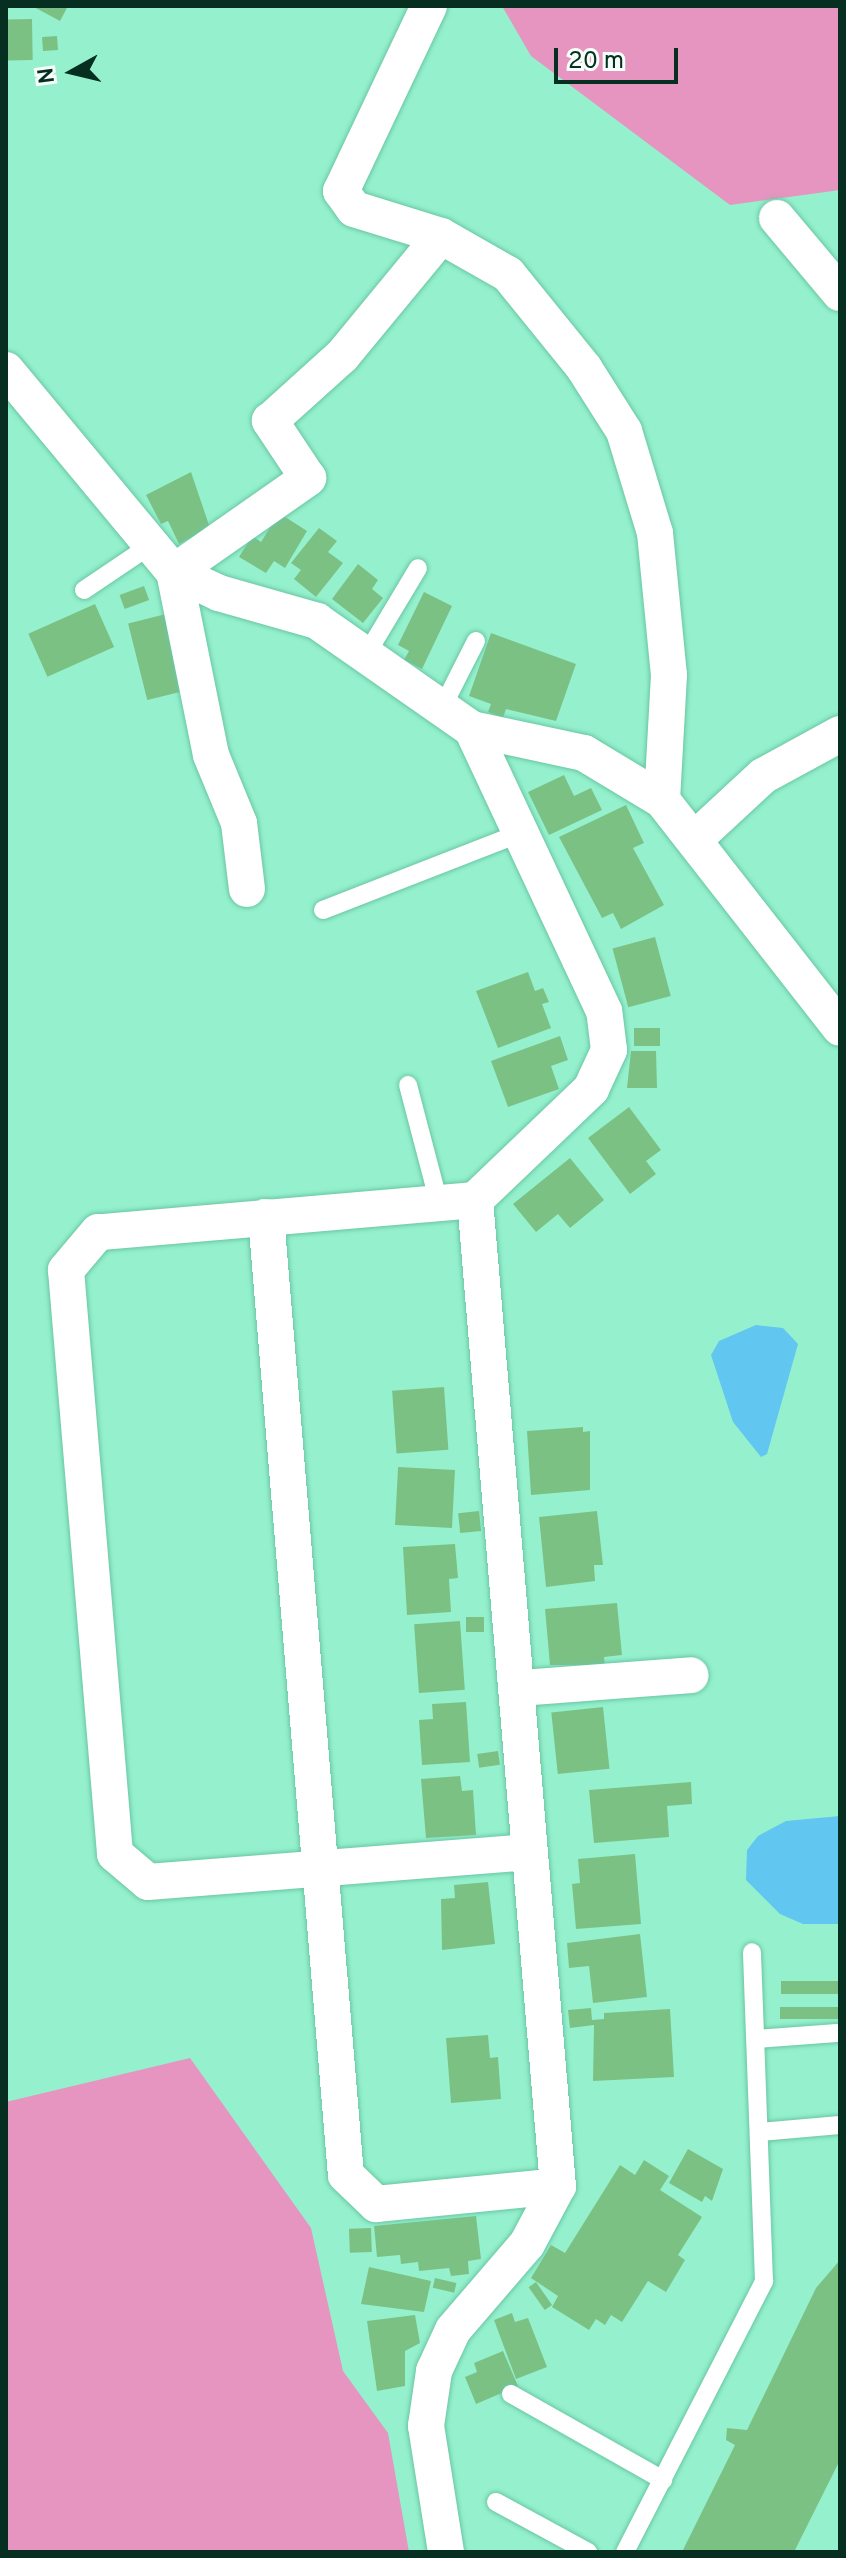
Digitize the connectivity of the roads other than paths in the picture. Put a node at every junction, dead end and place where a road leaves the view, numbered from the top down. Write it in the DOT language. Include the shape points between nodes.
graph roads {
  1 [pos="429,6"];
  2 [pos="777,218"];
  3 [pos="441,236"];
  4 [pos="840,293"];
  5 [pos="6,370"];
  6 [pos="151,545"];
  7 [pos="418,568"];
  8 [pos="174,572"];
  9 [pos="84,590"];
  10 [pos="476,641"];
  11 [pos="366,655"];
  12 [pos="442,708"];
  13 [pos="472,729"];
  14 [pos="840,734"];
  15 [pos="662,800"];
  16 [pos="521,833"];
  17 [pos="695,839"];
  18 [pos="247,889"];
  19 [pos="323,910"];
  20 [pos="840,1028"];
  21 [pos="408,1085"];
  22 [pos="475,1200"];
  23 [pos="439,1203"];
  24 [pos="266,1217"];
  25 [pos="691,1675"];
  26 [pos="520,1688"];
  27 [pos="530,1852"];
  28 [pos="321,1867"];
  29 [pos="752,1952"];
  30 [pos="837,2033"];
  31 [pos="756,2039"];
  32 [pos="840,2125"];
  33 [pos="760,2132"];
  34 [pos="558,2186"];
  35 [pos="511,2394"];
  36 [pos="663,2480"];
  37 [pos="496,2502"];
  38 [pos="446,2552"];
  39 [pos="588,2552"];
  40 [pos="625,2552"];
  1 -- 3 [label="street" via="341,191 354,209"];
  2 -- 4 [label="street"];
  3 -- 8 [label="street" via="343,355 270,421 308,478"];
  3 -- 15 [label="street" via="508,274 584,368 624,431 655,533 669,675"];
  5 -- 6 [label="street"];
  6 -- 8 [label="street"];
  6 -- 9 [label="lane"];
  7 -- 11 [label="lane"];
  8 -- 11 [label="street" via="219,593 317,621"];
  8 -- 18 [label="street" via="211,755 239,823"];
  10 -- 12 [label="lane"];
  11 -- 12 [label="street"];
  12 -- 13 [label="street"];
  13 -- 15 [label="street" via="584,753"];
  13 -- 16 [label="street"];
  14 -- 17 [label="street" via="763,776"];
  15 -- 17 [label="street"];
  16 -- 19 [label="lane"];
  16 -- 22 [label="street" via="604,1011 609,1050 591,1089"];
  17 -- 20 [label="street"];
  21 -- 23 [label="lane"];
  22 -- 23 [label="street"];
  22 -- 26 [label="street"];
  23 -- 24 [label="street"];
  24 -- 28 [label="street"];
  24 -- 28 [label="street" via="98,1232 66,1270 115,1854 148,1882"];
  25 -- 26 [label="street"];
  26 -- 27 [label="street"];
  27 -- 28 [label="street"];
  27 -- 34 [label="street"];
  28 -- 34 [label="street" via="346,2175 376,2204"];
  29 -- 31 [label="lane"];
  30 -- 31 [label="lane"];
  31 -- 33 [label="lane"];
  32 -- 33 [label="lane"];
  33 -- 36 [label="lane" via="764,2281"];
  34 -- 38 [label="street" via="527,2244 453,2330 434,2371 426,2426"];
  35 -- 36 [label="lane"];
  36 -- 40 [label="lane"];
  37 -- 39 [label="lane"];
}
